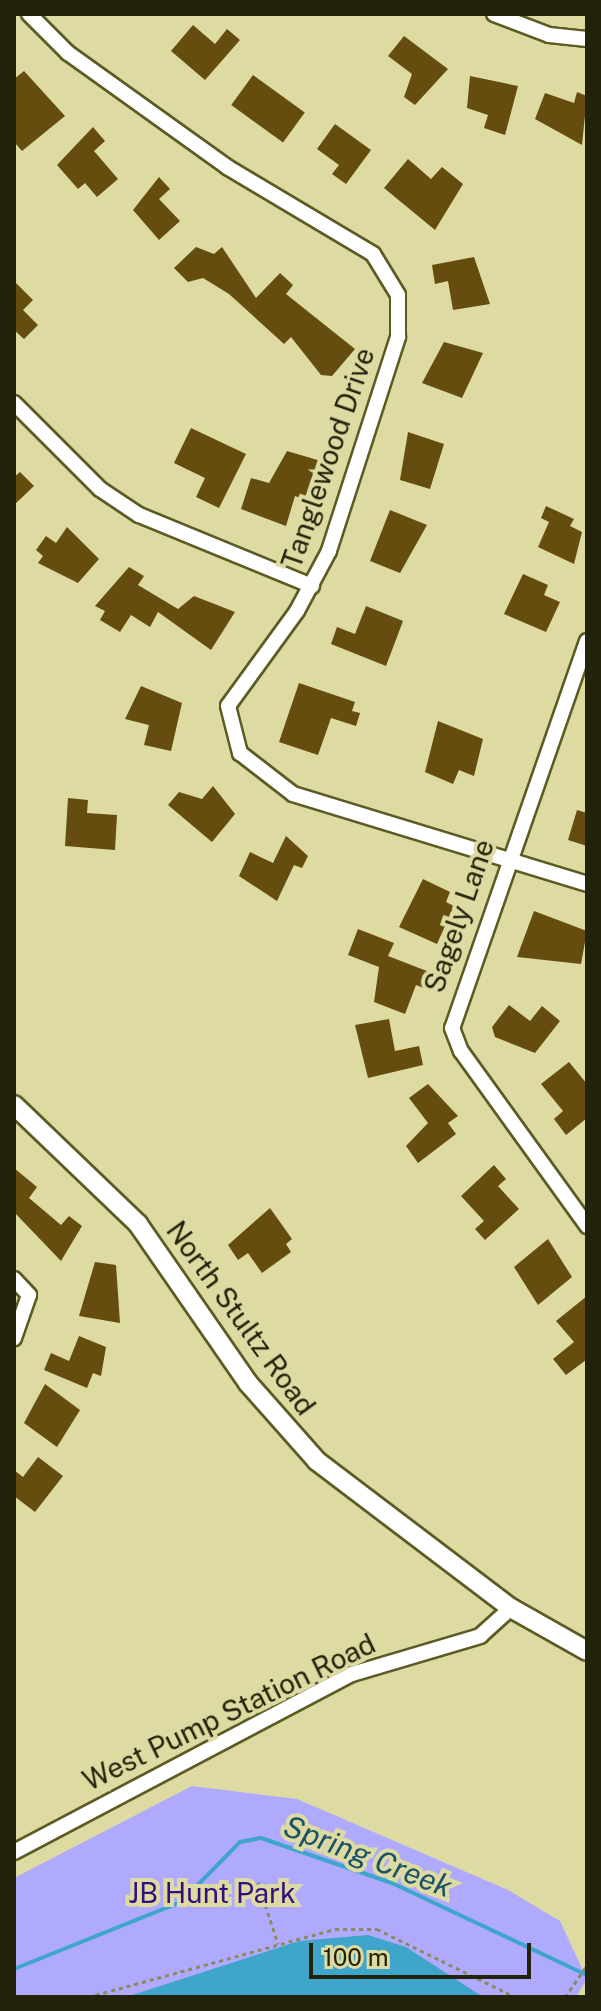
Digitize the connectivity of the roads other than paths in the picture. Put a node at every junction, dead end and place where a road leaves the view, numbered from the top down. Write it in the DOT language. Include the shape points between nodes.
graph roads {
  1 [pos="29,14"];
  2 [pos="494,14"];
  3 [pos="587,39"];
  4 [pos="14,403"];
  5 [pos="312,586"];
  6 [pos="587,641"];
  7 [pos="506,858"];
  8 [pos="587,884"];
  9 [pos="14,1105"];
  10 [pos="587,1226"];
  11 [pos="14,1279"];
  12 [pos="14,1338"];
  13 [pos="511,1608"];
  14 [pos="587,1651"];
  15 [pos="14,1852"];
  1 -- 5 [label="street, Tanglewood Drive" via="68,53 227,167 373,254 395,283 398,337 361,461"];
  2 -- 3 [label="street" via="549,35"];
  4 -- 5 [label="street" via="100,489 139,515"];
  5 -- 7 [label="street, Tanglewood Drive" via="234,692 228,719 240,753 293,794"];
  6 -- 7 [label="street, Sagely Lane"];
  7 -- 8 [label="street, Tanglewood Drive"];
  7 -- 10 [label="street, Sagely Lane" via="452,1028 461,1051"];
  9 -- 13 [label="street, North Stultz Road" via="138,1224 282,1426 361,1500"];
  11 -- 12 [label="street" via="29,1295"];
  13 -- 14 [label="street, North Stultz Road"];
  13 -- 15 [label="street, West Pump Station Road" via="480,1636 352,1674"];
}
